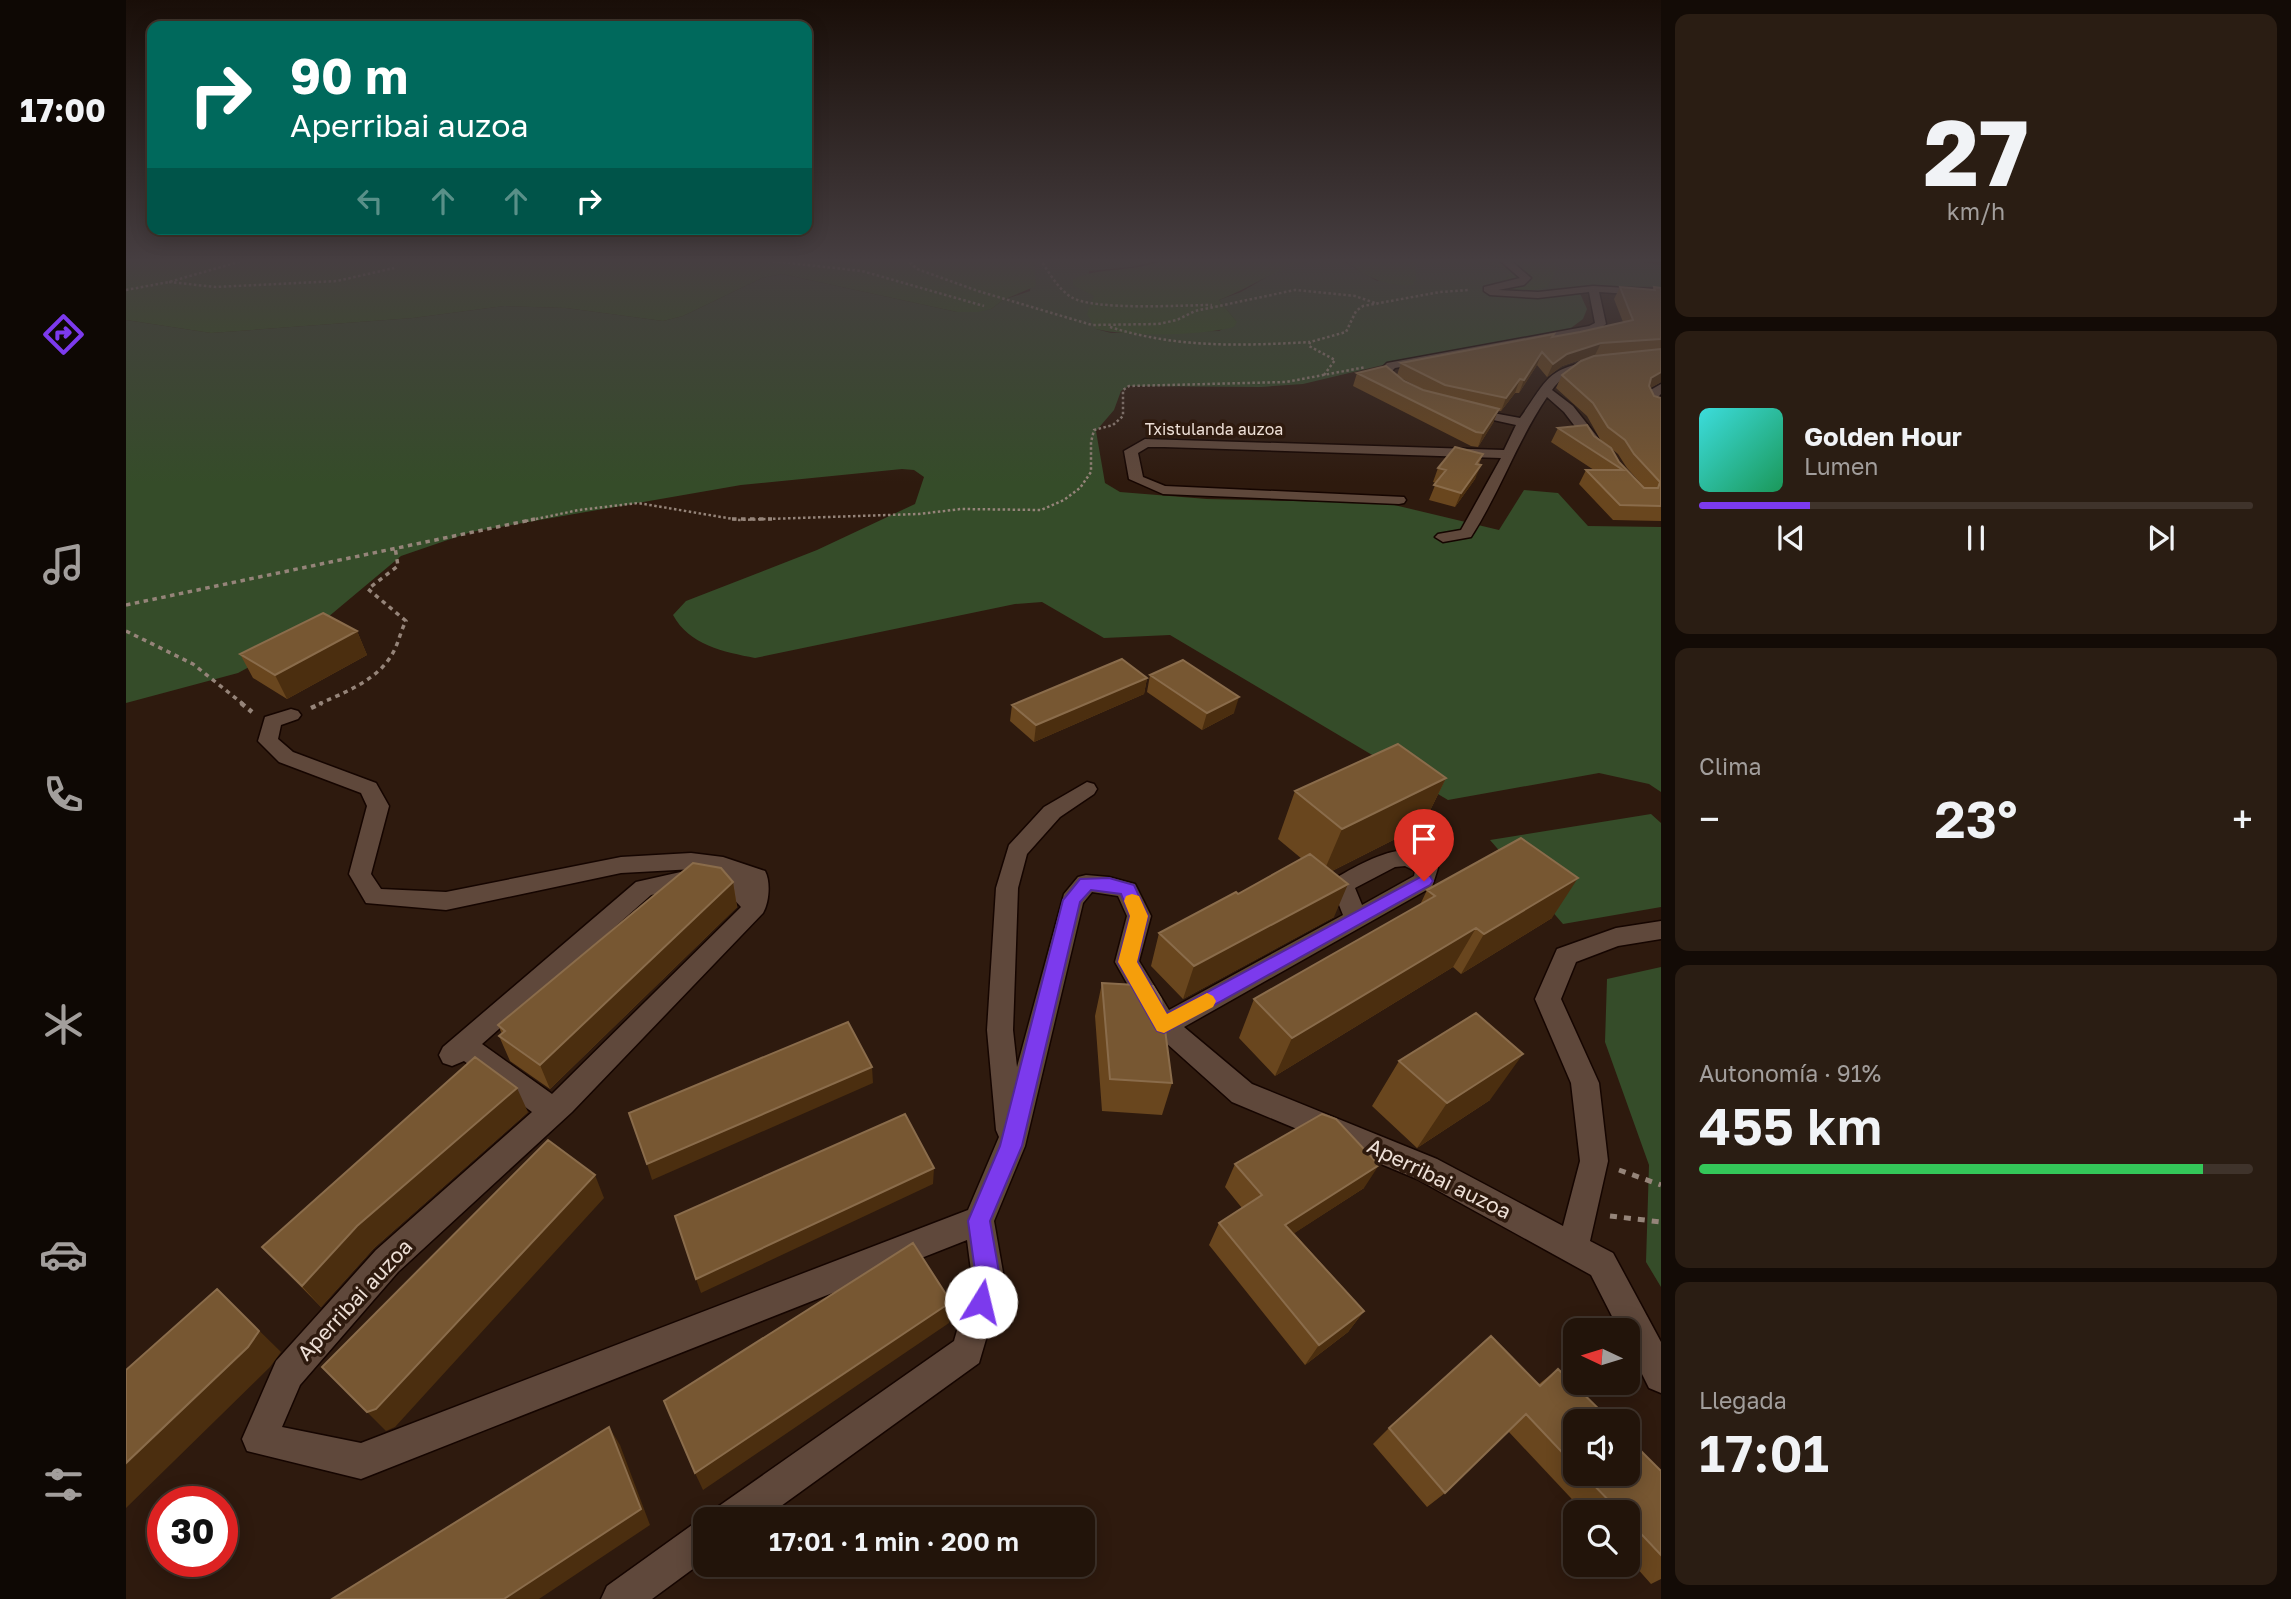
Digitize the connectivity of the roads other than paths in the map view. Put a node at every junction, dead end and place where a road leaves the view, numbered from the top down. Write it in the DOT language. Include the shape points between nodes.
graph roads {
  1 [pos="1565,334"];
  2 [pos="1614,360"];
  3 [pos="1661,388"];
  4 [pos="1545,391"];
  5 [pos="1417,396"];
  6 [pos="1460,409"];
  7 [pos="1661,410"];
  8 [pos="1523,423"];
  9 [pos="1509,454"];
  10 [pos="1611,458"];
  11 [pos="1399,500"];
  12 [pos="1443,537"];
  13 [pos="281,718"];
  14 [pos="1079,794"];
  15 [pos="755,906"];
  16 [pos="1356,919"];
  17 [pos="1661,930"];
  18 [pos="1164,1025"];
  19 [pos="553,1111"];
  20 [pos="1011,1146"];
  21 [pos="979,1221"];
  22 [pos="1573,1248"];
  23 [pos="1661,1376"];
  24 [pos="749,1507"];
  25 [pos="693,1547"];
  26 [pos="620,1599"];
  1 -- 5 [label="street" via="1388,367 1388,379"];
  2 -- 4 [label="street" via="1570,368 1556,376"];
  3 -- 7 [label="street" via="1650,399"];
  4 -- 8 [label="street"];
  4 -- 10 [label="street" via="1554,394"];
  6 -- 8 [label="street"];
  8 -- 9 [label="street"];
  9 -- 11 [label="street, Txistulanda auzoa" via="1164,443 1146,443 1130,451 1136,479 1152,488"];
  9 -- 12 [label="street" via="1466,534"];
  13 -- 15 [label="street" via="268,741 286,757 369,788 377,806 360,874 374,897 446,901 621,865 691,861 723,865 757,877"];
  14 -- 20 [label="street, Aperribai auzoa" via="1052,812 1017,851 1007,888 1000,1030"];
  15 -- 19 [label="street, Aperribai auzoa"];
  15 -- 19 [label="street" via="733,884 698,877 644,888 457,1050"];
  16 -- 18 [label="street"];
  17 -- 22 [label="street" via="1616,937 1566,956 1548,999 1585,1083 1594,1161"];
  18 -- 20 [label="street, Aperribai auzoa" via="1127,962 1139,916 1128,890 1086,884 1072,900"];
  18 -- 22 [label="street, Aperribai auzoa" via="1242,1093 1427,1169"];
  19 -- 21 [label="street, Aperribai auzoa" via="387,1261 288,1373 259,1439 361,1461"];
  20 -- 21 [label="street, Aperribai auzoa"];
  21 -- 24 [label="street" via="988,1278 967,1351"];
  22 -- 23 [label="street, Aperribai auzoa" via="1602,1264"];
  25 -- 26 [label="street"];
}
